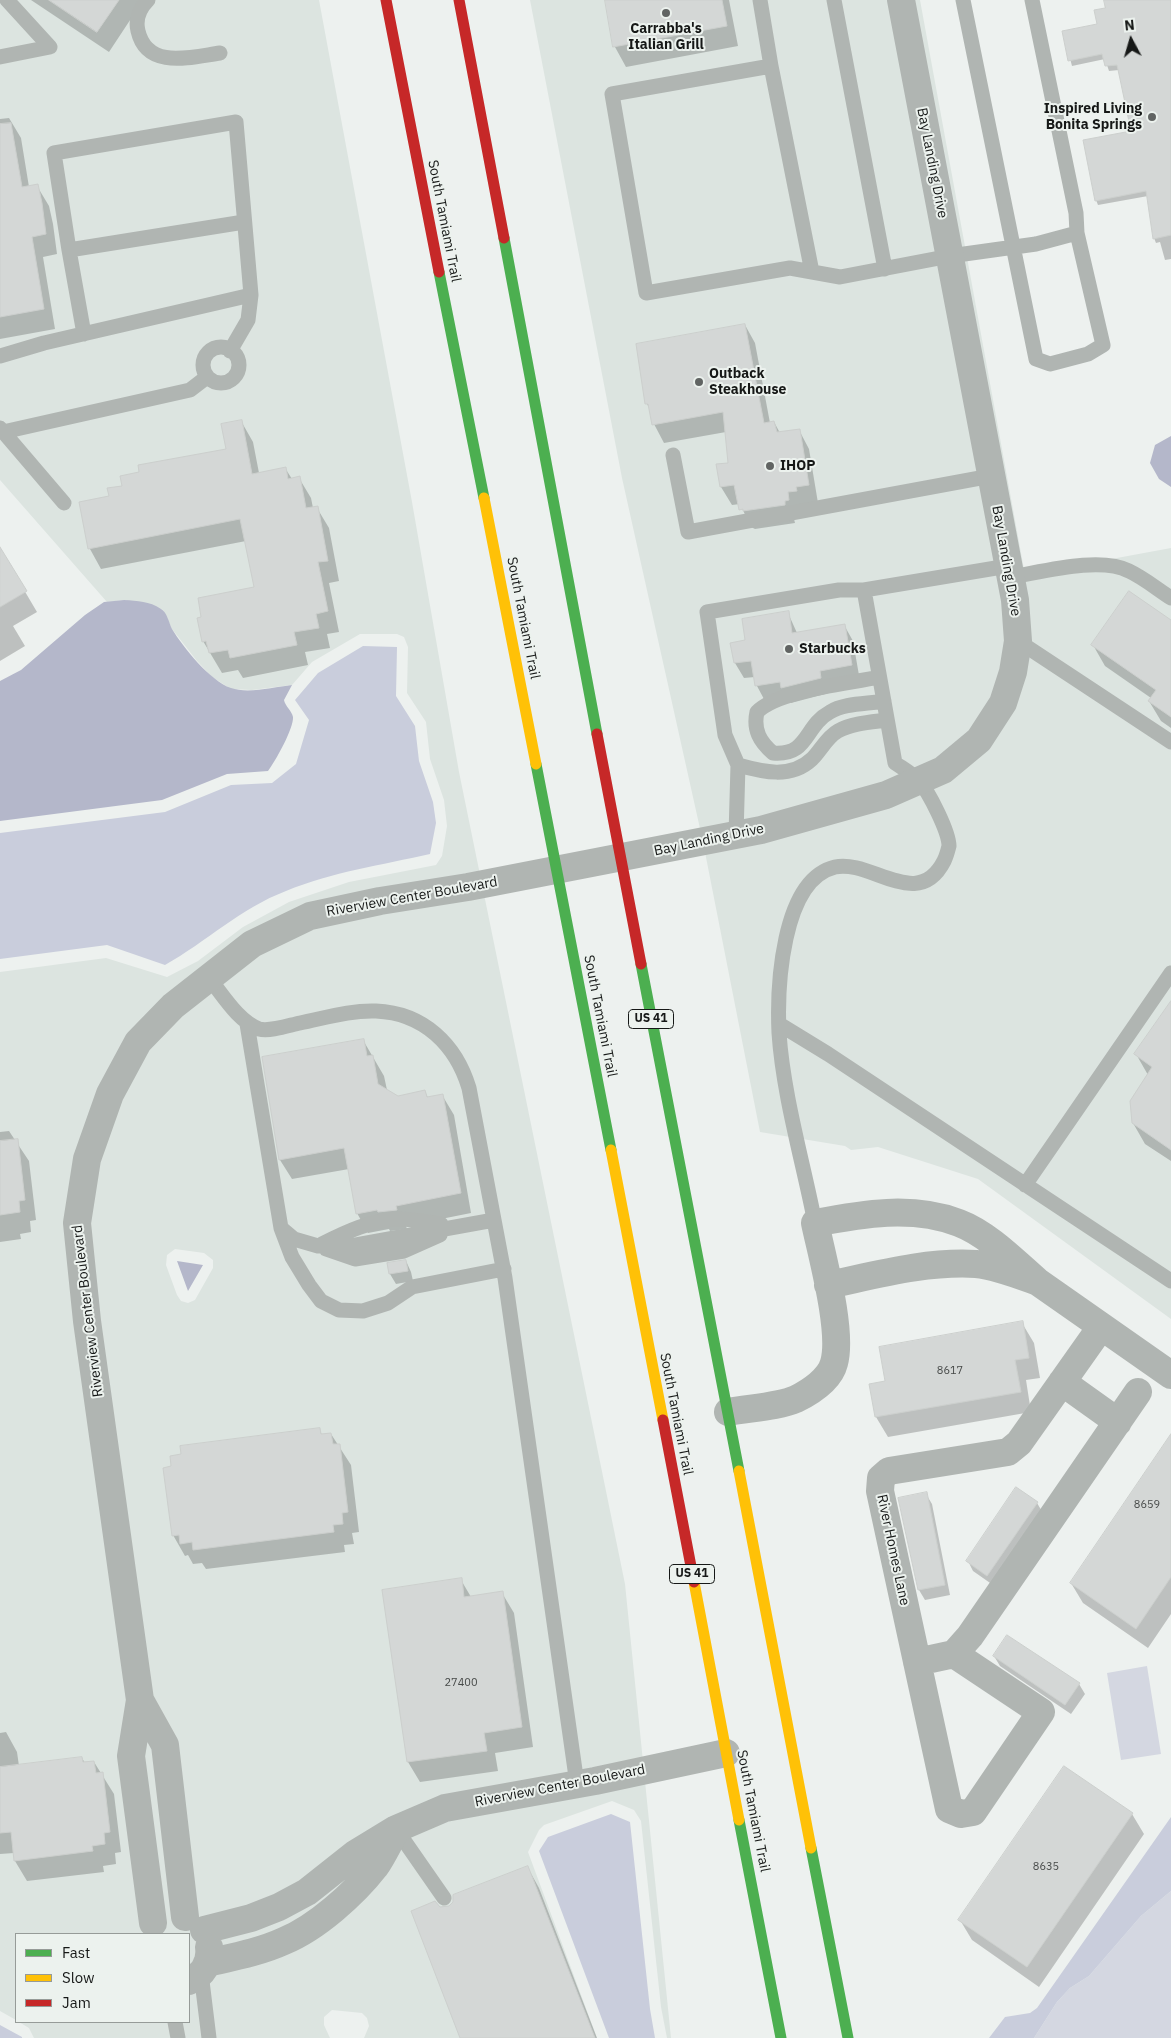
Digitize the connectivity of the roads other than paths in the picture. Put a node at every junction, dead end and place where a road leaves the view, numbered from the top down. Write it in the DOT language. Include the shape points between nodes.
graph roads {
  1 [pos="6,0"];
  2 [pos="148,0"];
  3 [pos="386,0"];
  4 [pos="459,0"];
  5 [pos="760,0"];
  6 [pos="834,0"];
  7 [pos="901,0"];
  8 [pos="963,0"];
  9 [pos="1032,0"];
  10 [pos="220,53"];
  11 [pos="0,57"];
  12 [pos="771,66"];
  13 [pos="244,222"];
  14 [pos="1077,233"];
  15 [pos="1015,247"];
  16 [pos="69,250"];
  17 [pos="950,256"];
  18 [pos="885,269"];
  19 [pos="812,272"];
  20 [pos="251,295"];
  21 [pos="84,334"];
  22 [pos="230,351"];
  23 [pos="0,356"];
  24 [pos="207,377"];
  25 [pos="2,430"];
  26 [pos="673,454"];
  27 [pos="991,476"];
  28 [pos="64,503"];
  29 [pos="1009,571"];
  30 [pos="864,590"];
  31 [pos="1171,598"];
  32 [pos="1018,641"];
  33 [pos="879,678"];
  34 [pos="884,701"];
  35 [pos="887,720"];
  36 [pos="1171,742"];
  37 [pos="738,765"];
  38 [pos="919,781"];
  39 [pos="736,835"];
  40 [pos="620,858"];
  41 [pos="557,870"];
  42 [pos="1171,973"];
  43 [pos="209,978"];
  44 [pos="247,1024"];
  45 [pos="779,1024"];
  46 [pos="1025,1185"];
  47 [pos="494,1220"];
  48 [pos="815,1223"];
  49 [pos="281,1228"];
  50 [pos="504,1269"];
  51 [pos="1171,1281"];
  52 [pos="1038,1282"];
  53 [pos="828,1285"];
  54 [pos="1101,1327"];
  55 [pos="1171,1375"];
  56 [pos="1062,1382"];
  57 [pos="1138,1392"];
  58 [pos="728,1412"];
  59 [pos="1118,1422"];
  60 [pos="954,1654"];
  61 [pos="917,1662"];
  62 [pos="140,1700"];
  63 [pos="726,1753"];
  64 [pos="577,1784"];
  65 [pos="396,1829"];
  66 [pos="444,1898"];
  67 [pos="194,1923"];
  68 [pos="149,1929"];
  69 [pos="199,1973"];
  70 [pos="175,2023"];
  71 [pos="178,2038"];
  72 [pos="209,2038"];
  73 [pos="781,2038"];
  74 [pos="848,2038"];
  1 -- 11 [label="lane" via="50,47"];
  2 -- 10 [label="lane" via="140,8 137,29 141,42 150,53 177,59"];
  3 -- 41 [label="main road, South Tamiami Trail / US 41"];
  4 -- 40 [label="main road, US 41"];
  5 -- 12 [label="lane"];
  6 -- 18 [label="lane"];
  7 -- 17 [label="street, Bay Landing Drive"];
  8 -- 15 [label="lane"];
  9 -- 14 [label="lane" via="1076,213"];
  12 -- 19 [label="lane"];
  12 -- 19 [label="lane" via="612,94 646,292 790,268"];
  13 -- 16 [label="lane"];
  13 -- 16 [label="lane" via="236,122 54,154"];
  13 -- 20 [label="lane"];
  14 -- 15 [label="lane"];
  14 -- 15 [label="lane" via="1103,345 1088,354 1050,364 1036,359"];
  15 -- 17 [label="lane"];
  16 -- 21 [label="lane"];
  17 -- 18 [label="lane"];
  17 -- 27 [label="street, Bay Landing Drive"];
  18 -- 19 [label="lane" via="840,277"];
  20 -- 21 [label="lane"];
  20 -- 22 [label="lane" via="248,320"];
  21 -- 23 [label="lane"];
  22 -- 24 [label="lane" via="217,348 207,354 203,364"];
  22 -- 24 [label="lane" via="238,364 231,380 220,383"];
  24 -- 25 [label="lane" via="190,390"];
  25 -- 28 [label="lane"];
  26 -- 27 [label="lane" via="688,532"];
  27 -- 29 [label="street, Bay Landing Drive"];
  29 -- 30 [label="lane"];
  29 -- 31 [label="lane" via="1109,565 1128,570"];
  29 -- 32 [label="street, Bay Landing Drive"];
  30 -- 33 [label="lane"];
  30 -- 37 [label="lane" via="839,590 708,612 725,735"];
  32 -- 36 [label="lane"];
  32 -- 38 [label="street, Bay Landing Drive" via="1003,703 978,740 943,770"];
  33 -- 34 [label="lane"];
  33 -- 34 [label="lane" via="780,697 757,712 756,730 773,753 786,754 796,750 816,723 832,710"];
  34 -- 35 [label="lane"];
  35 -- 37 [label="lane" via="841,729 796,769 763,772"];
  35 -- 38 [label="lane" via="895,763"];
  37 -- 39 [label="lane"];
  38 -- 39 [label="street, Bay Landing Drive" via="886,795"];
  38 -- 45 [label="lane" via="945,832 949,846 945,860 926,881 892,882 848,866 834,867 817,875 801,893 790,921 780,982"];
  39 -- 40 [label="street, Bay Landing Drive"];
  40 -- 41 [label="street, Riverview Center Boulevard"];
  40 -- 58 [label="main road, US 41"];
  41 -- 43 [label="street, Riverview Center Boulevard" via="310,916 252,944"];
  41 -- 63 [label="main road, South Tamiami Trail / US 41"];
  42 -- 46 [label="lane"];
  43 -- 44 [label="lane"];
  43 -- 62 [label="street, Riverview Center Boulevard" via="173,1006 138,1042 110,1094 86,1159 77,1223 87,1322"];
  44 -- 47 [label="lane" via="262,1030 377,1011 407,1018 440,1037 454,1052 469,1088"];
  44 -- 49 [label="lane"];
  45 -- 46 [label="lane"];
  45 -- 48 [label="lane" via="783,1066"];
  46 -- 51 [label="lane"];
  47 -- 49 [label="lane" via="356,1245 318,1246 294,1239"];
  47 -- 50 [label="lane"];
  48 -- 52 [label="street" via="868,1213 901,1212 959,1223 982,1236"];
  48 -- 53 [label="street"];
  49 -- 50 [label="lane" via="292,1257 309,1285 321,1301 339,1310 363,1311 388,1303 412,1287"];
  50 -- 64 [label="lane"];
  52 -- 53 [label="street" via="977,1264 944,1264"];
  52 -- 54 [label="street"];
  53 -- 58 [label="street" via="837,1341 834,1364 820,1384 795,1400"];
  54 -- 55 [label="street"];
  54 -- 56 [label="street, River Homes Lane"];
  56 -- 59 [label="street"];
  56 -- 61 [label="street, River Homes Lane" via="1019,1443 1008,1452 889,1471 882,1478 880,1491"];
  57 -- 59 [label="street"];
  58 -- 74 [label="main road, US 41"];
  59 -- 60 [label="street" via="970,1636"];
  60 -- 61 [label="street"];
  60 -- 61 [label="street, River Homes Lane" via="1041,1712 973,1812 961,1814 949,1809"];
  62 -- 67 [label="street, Riverview Center Boulevard" via="165,1745"];
  62 -- 68 [label="street, Riverview Center Boulevard" via="131,1756"];
  63 -- 64 [label="street, Riverview Center Boulevard"];
  63 -- 73 [label="main road, South Tamiami Trail / US 41"];
  64 -- 65 [label="street, Riverview Center Boulevard" via="445,1808"];
  65 -- 66 [label="lane"];
  65 -- 67 [label="street, Riverview Center Boulevard" via="279,1907 251,1918"];
  65 -- 69 [label="street" via="376,1865 313,1926 285,1941"];
  67 -- 68 [label="street, Riverview Center Boulevard" via="174,1915"];
  67 -- 69 [label="street, Riverview Center Boulevard" via="208,1940 210,1952"];
  69 -- 72 [label="lane, Riverview Center Boulevard"];
  70 -- 71 [label="lane"];
}
